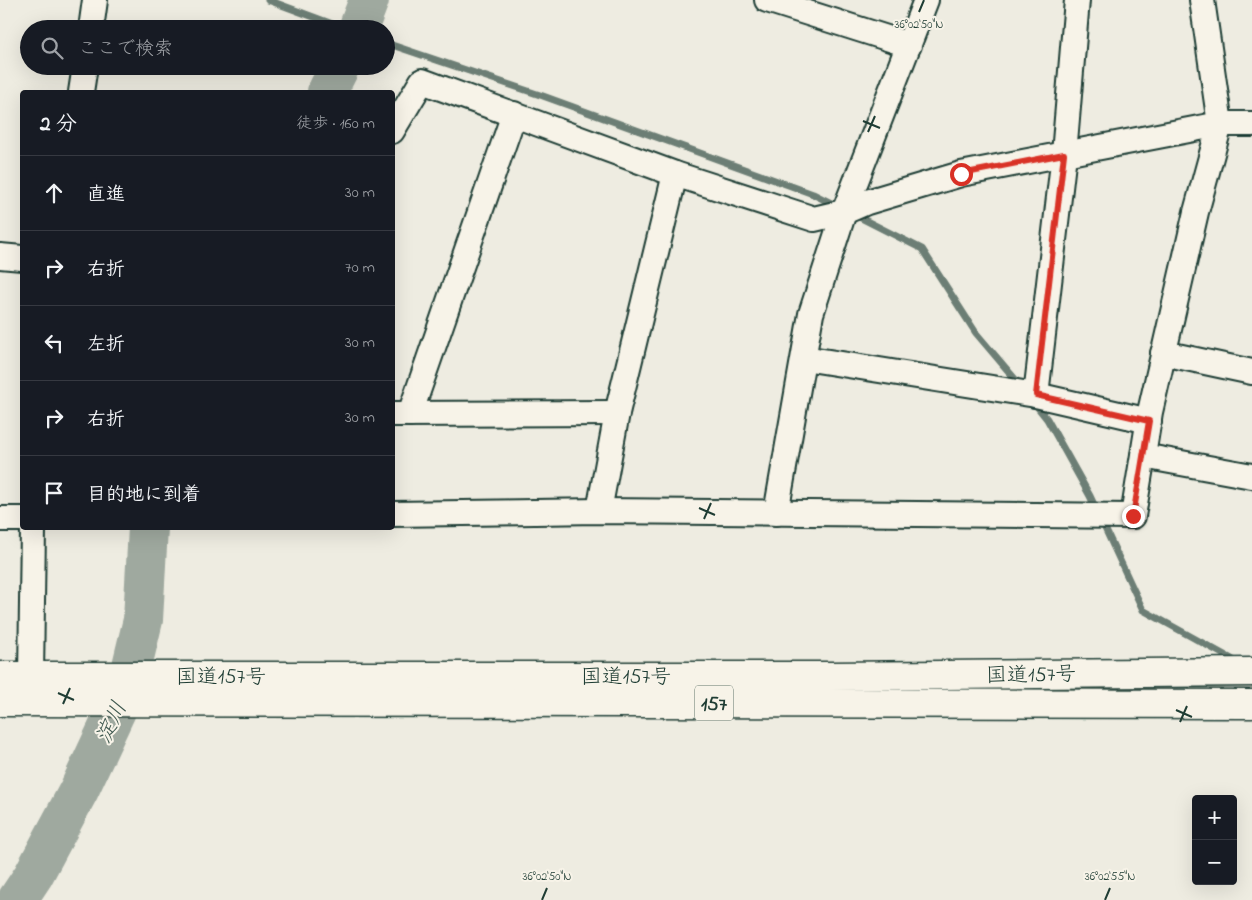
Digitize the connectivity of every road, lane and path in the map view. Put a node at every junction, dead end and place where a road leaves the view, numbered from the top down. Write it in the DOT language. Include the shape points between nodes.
graph roads {
  1 [pos="95,0"];
  2 [pos="767,0"];
  3 [pos="926,0"];
  4 [pos="1077,0"];
  5 [pos="1202,0"];
  6 [pos="92,20"];
  7 [pos="908,45"];
  8 [pos="84,75"];
  9 [pos="81,90"];
  10 [pos="514,114"];
  11 [pos="1220,124"];
  12 [pos="1252,124"];
  13 [pos="395,126"];
  14 [pos="1064,154"];
  15 [pos="676,174"];
  16 [pos="844,212"];
  17 [pos="0,256"];
  18 [pos="20,258"];
  19 [pos="1163,353"];
  20 [pos="804,358"];
  21 [pos="1252,372"];
  22 [pos="1036,395"];
  23 [pos="617,413"];
  24 [pos="401,414"];
  25 [pos="1149,421"];
  26 [pos="1143,456"];
  27 [pos="1252,476"];
  28 [pos="599,510"];
  29 [pos="776,513"];
  30 [pos="395,514"];
  31 [pos="0,519"];
  32 [pos="20,519"];
  33 [pos="33,530"];
  34 [pos="1252,672"];
  35 [pos="0,676"];
  36 [pos="31,676"];
  37 [pos="0,702"];
  38 [pos="1252,704"];
  1 -- 6 [label="street"];
  2 -- 7 [label="street"];
  3 -- 7 [label="street"];
  4 -- 14 [label="street"];
  5 -- 11 [label="street"];
  7 -- 16 [label="street"];
  8 -- 9 [label="street"];
  10 -- 13 [label="street" via="422,81"];
  10 -- 15 [label="street"];
  10 -- 24 [label="street"];
  11 -- 12 [label="street"];
  11 -- 14 [label="street"];
  11 -- 19 [label="street"];
  14 -- 16 [label="street" via="961,174"];
  14 -- 22 [label="street"];
  15 -- 16 [label="street" via="814,219"];
  15 -- 23 [label="street"];
  16 -- 20 [label="street" via="811,314"];
  17 -- 18 [label="street"];
  19 -- 21 [label="street"];
  19 -- 25 [label="street"];
  20 -- 22 [label="street"];
  20 -- 29 [label="street"];
  22 -- 25 [label="street"];
  23 -- 24 [label="street"];
  23 -- 28 [label="street"];
  25 -- 26 [label="street"];
  26 -- 27 [label="street"];
  26 -- 29 [label="street" via="1133,516"];
  28 -- 29 [label="street"];
  28 -- 30 [label="street"];
  31 -- 32 [label="street"];
  33 -- 36 [label="street"];
  34 -- 36 [label="highway, 国道157号 / 157" via="831,676"];
  35 -- 36 [label="highway, 国道157号 / 157"];
  37 -- 38 [label="highway, 国道157号 / 157"];
}
